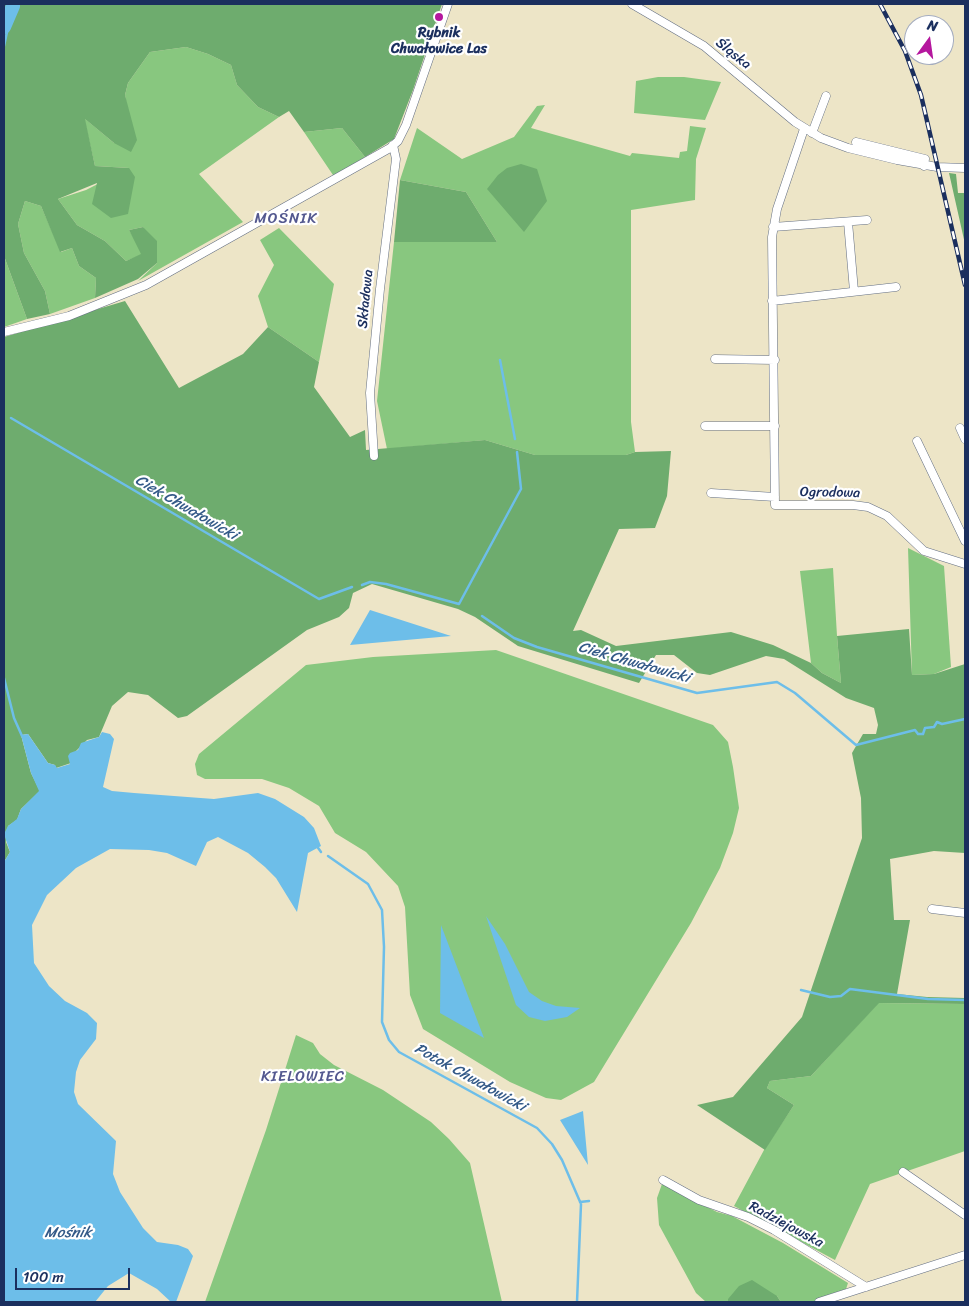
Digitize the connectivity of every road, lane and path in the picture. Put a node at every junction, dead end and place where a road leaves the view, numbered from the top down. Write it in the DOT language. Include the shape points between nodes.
graph roads {
  1 [pos="448,4"];
  2 [pos="632,4"];
  3 [pos="826,96"];
  4 [pos="804,129"];
  5 [pos="812,133"];
  6 [pos="856,142"];
  7 [pos="393,145"];
  8 [pos="924,166"];
  9 [pos="965,168"];
  10 [pos="867,220"];
  11 [pos="848,222"];
  12 [pos="773,227"];
  13 [pos="896,287"];
  14 [pos="854,291"];
  15 [pos="772,301"];
  16 [pos="4,332"];
  17 [pos="715,359"];
  18 [pos="775,360"];
  19 [pos="705,426"];
  20 [pos="775,426"];
  21 [pos="960,428"];
  22 [pos="965,439"];
  23 [pos="917,441"];
  24 [pos="374,456"];
  25 [pos="711,493"];
  26 [pos="775,497"];
  27 [pos="965,541"];
  28 [pos="965,564"];
  29 [pos="932,909"];
  30 [pos="965,913"];
  31 [pos="903,1172"];
  32 [pos="663,1180"];
  33 [pos="965,1215"];
  34 [pos="965,1256"];
  35 [pos="866,1287"];
  36 [pos="819,1302"];
  1 -- 7 [label="street" via="406,125"];
  2 -- 4 [label="street, Śląska" via="704,46"];
  3 -- 5 [label="street"];
  4 -- 5 [label="street, Śląska"];
  4 -- 12 [label="street" via="782,190"];
  5 -- 8 [label="street, Śląska" via="848,148"];
  6 -- 8 [label="street" via="925,159"];
  7 -- 16 [label="street" via="146,284 69,316"];
  7 -- 24 [label="street, Składowa" via="396,159 370,394"];
  8 -- 9 [label="street, Śląska"];
  10 -- 11 [label="street"];
  11 -- 12 [label="street"];
  11 -- 14 [label="street"];
  12 -- 15 [label="street"];
  13 -- 14 [label="street"];
  14 -- 15 [label="street"];
  15 -- 18 [label="street"];
  17 -- 18 [label="street"];
  18 -- 20 [label="street"];
  19 -- 20 [label="street"];
  20 -- 26 [label="street"];
  21 -- 22 [label="street"];
  23 -- 27 [label="street"];
  25 -- 26 [label="street, Ogrodowa"];
  26 -- 28 [label="street, Ogrodowa" via="775,506 853,505 873,508 887,516 924,551"];
  29 -- 30 [label="street"];
  31 -- 33 [label="street"];
  32 -- 35 [label="street, Radziejowska" via="699,1200 774,1230"];
  34 -- 35 [label="street"];
  35 -- 36 [label="street"];
}
